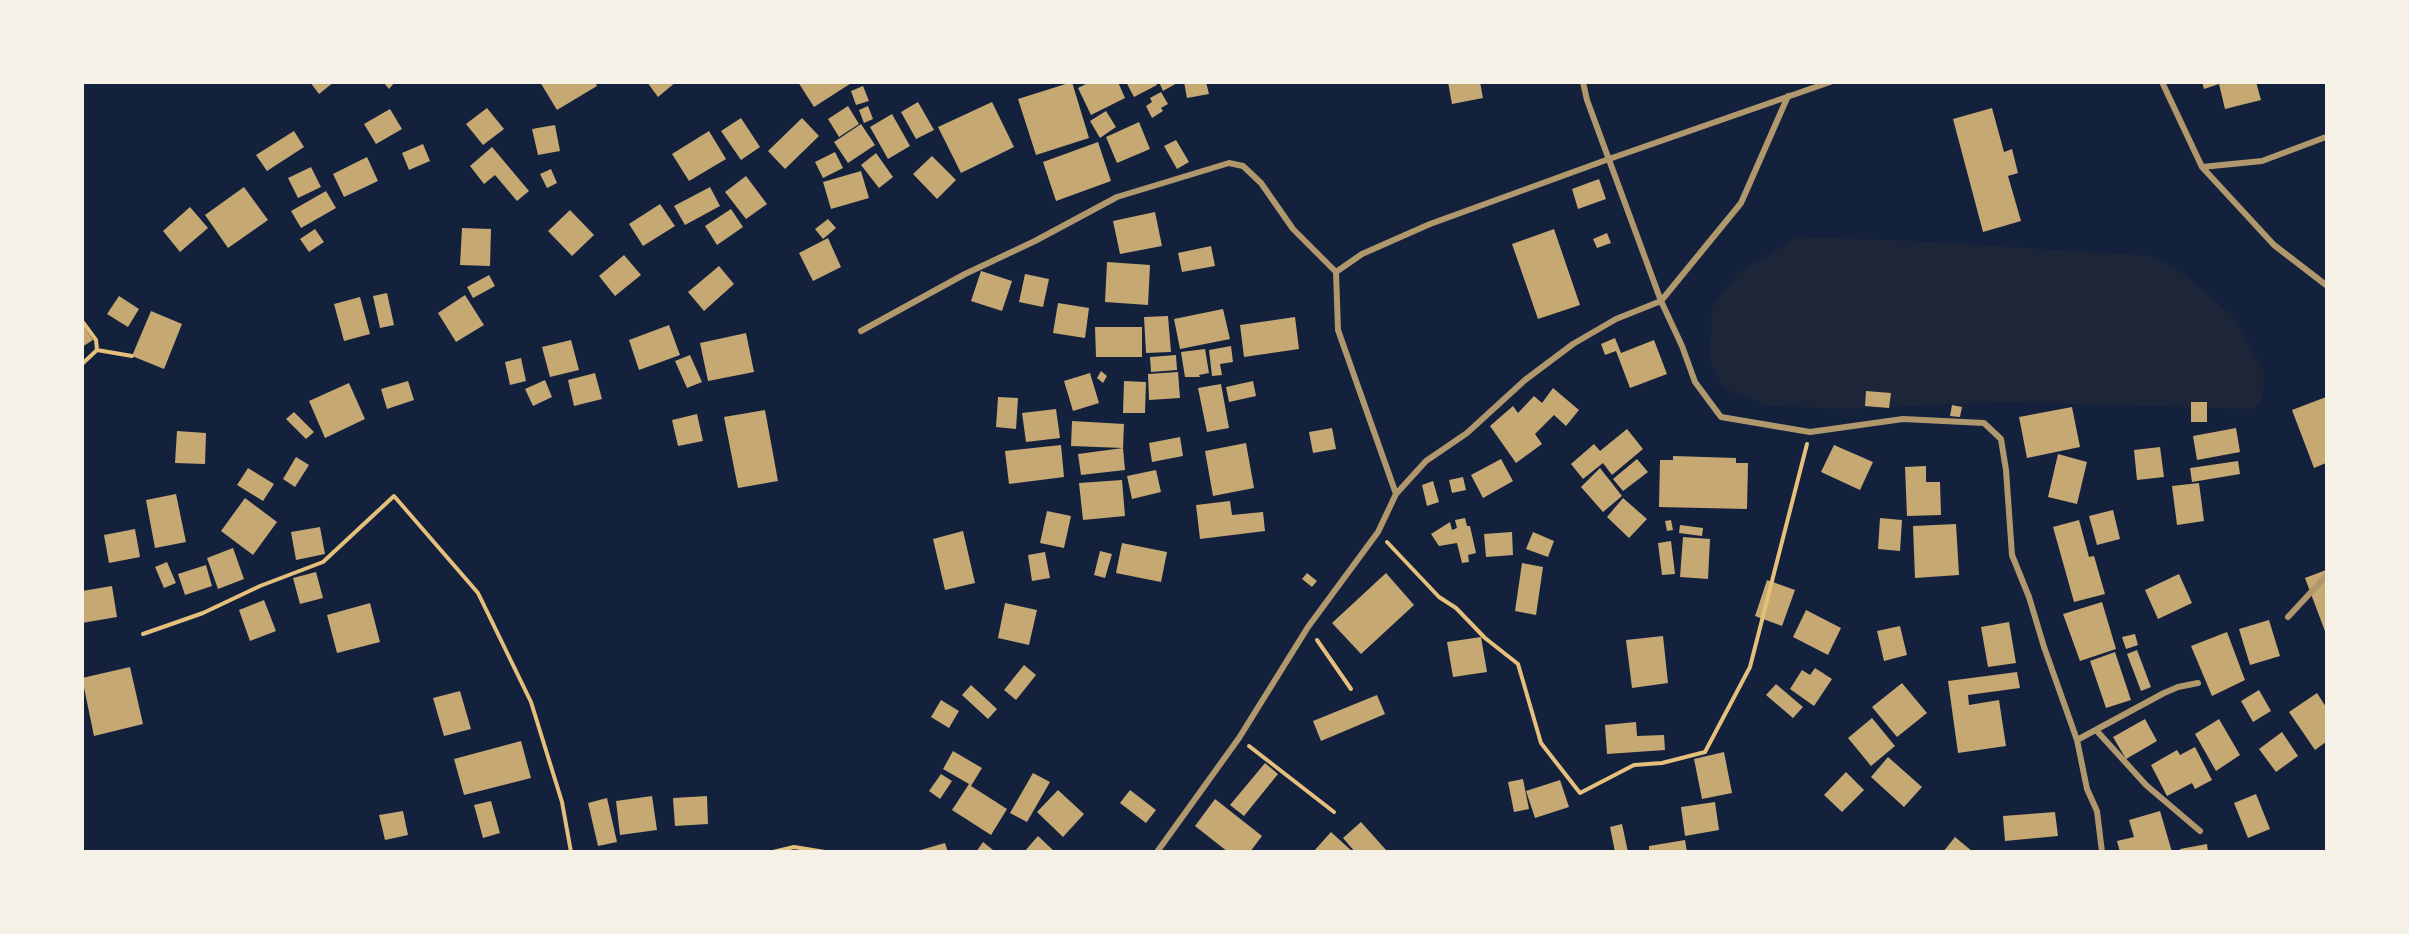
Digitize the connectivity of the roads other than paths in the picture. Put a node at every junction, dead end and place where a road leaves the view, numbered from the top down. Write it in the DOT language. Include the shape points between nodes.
graph roads {
  1 [pos="1583,82"];
  2 [pos="1830,82"];
  3 [pos="2162,82"];
  4 [pos="1788,96"];
  5 [pos="2326,137"];
  6 [pos="1609,159"];
  7 [pos="2202,167"];
  8 [pos="1336,272"];
  9 [pos="2326,285"];
  10 [pos="1661,301"];
  11 [pos="861,331"];
  12 [pos="1396,494"];
  13 [pos="2326,576"];
  14 [pos="2288,617"];
  15 [pos="2198,683"];
  16 [pos="2096,730"];
  17 [pos="2077,740"];
  18 [pos="2200,831"];
  19 [pos="1157,852"];
  20 [pos="2102,852"];
  1 -- 6 [label="street"];
  2 -- 4 [label="street"];
  3 -- 7 [label="street"];
  4 -- 6 [label="street"];
  4 -- 10 [label="street" via="1741,203"];
  5 -- 7 [label="street" via="2262,161"];
  6 -- 8 [label="street" via="1430,224 1362,254"];
  6 -- 10 [label="street"];
  7 -- 9 [label="street" via="2274,245"];
  8 -- 11 [label="street" via="1293,229 1261,183 1243,166 1229,163 1117,196"];
  8 -- 12 [label="street" via="1338,330"];
  10 -- 12 [label="street" via="1616,319 1573,344 1525,380 1467,433 1426,461"];
  10 -- 17 [label="street" via="1695,382 1721,417 1810,432 1903,419 1984,423 2001,439 2012,555 2030,597"];
  12 -- 19 [label="street" via="1378,532 1308,627 1239,738"];
  13 -- 14 [label="street"];
  15 -- 16 [label="street" via="2164,693"];
  16 -- 17 [label="street"];
  16 -- 18 [label="street" via="2146,785"];
  17 -- 20 [label="street" via="2087,789 2097,811"];
}
